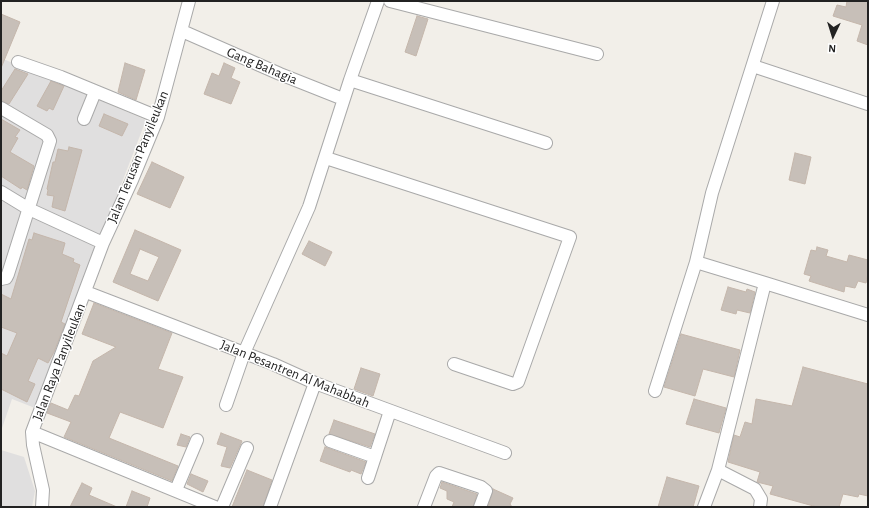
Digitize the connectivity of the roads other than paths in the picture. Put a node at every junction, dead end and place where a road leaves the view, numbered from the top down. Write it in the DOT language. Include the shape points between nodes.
graph roads {
  1 [pos="189,1"];
  2 [pos="378,1"];
  3 [pos="390,1"];
  4 [pos="773,1"];
  5 [pos="182,31"];
  6 [pos="597,54"];
  7 [pos="18,62"];
  8 [pos="753,66"];
  9 [pos="350,80"];
  10 [pos="96,92"];
  11 [pos="343,99"];
  12 [pos="868,104"];
  13 [pos="1,108"];
  14 [pos="158,117"];
  15 [pos="84,119"];
  16 [pos="546,143"];
  17 [pos="326,158"];
  18 [pos="1,192"];
  19 [pos="29,209"];
  20 [pos="103,242"];
  21 [pos="696,262"];
  22 [pos="1,279"];
  23 [pos="765,283"];
  24 [pos="86,292"];
  25 [pos="868,315"];
  26 [pos="244,353"];
  27 [pos="454,364"];
  28 [pos="315,383"];
  29 [pos="655,391"];
  30 [pos="226,405"];
  31 [pos="390,411"];
  32 [pos="32,432"];
  33 [pos="197,440"];
  34 [pos="330,442"];
  35 [pos="247,448"];
  36 [pos="506,453"];
  37 [pos="375,457"];
  38 [pos="718,470"];
  39 [pos="368,478"];
  40 [pos="176,490"];
  41 [pos="42,507"];
  42 [pos="214,507"];
  43 [pos="222,507"];
  44 [pos="270,507"];
  45 [pos="424,507"];
  46 [pos="480,507"];
  47 [pos="704,507"];
  48 [pos="760,507"];
  1 -- 5 [label="street, Jalan Terusan Panyileukan"];
  2 -- 9 [label="street"];
  3 -- 6 [label="street"];
  4 -- 8 [label="street"];
  5 -- 11 [label="street, Gang Bahagia"];
  5 -- 14 [label="street, Jalan Terusan Panyileukan"];
  7 -- 10 [label="street"];
  8 -- 12 [label="street"];
  8 -- 21 [label="street" via="712,193"];
  9 -- 11 [label="street"];
  9 -- 16 [label="street"];
  10 -- 14 [label="street"];
  10 -- 15 [label="street"];
  11 -- 17 [label="street"];
  13 -- 19 [label="street" via="47,135 50,141"];
  14 -- 20 [label="street, Jalan Terusan Panyileukan"];
  17 -- 26 [label="street" via="309,207"];
  17 -- 27 [label="street" via="570,237 518,382 512,384"];
  18 -- 19 [label="street"];
  19 -- 20 [label="street"];
  19 -- 22 [label="street" via="8,274 6,278"];
  20 -- 24 [label="street, Jalan Raya Panyileukan"];
  21 -- 23 [label="street"];
  21 -- 29 [label="street"];
  23 -- 25 [label="street"];
  23 -- 38 [label="street"];
  24 -- 26 [label="street, Jalan Pesantren Al Mahabbah"];
  24 -- 32 [label="street, Jalan Raya Panyileukan"];
  26 -- 28 [label="street, Jalan Pesantren Al Mahabbah"];
  26 -- 30 [label="street"];
  28 -- 31 [label="street, Jalan Pesantren Al Mahabbah"];
  28 -- 44 [label="street"];
  31 -- 36 [label="street, Jalan Pesantren Al Mahabbah"];
  31 -- 37 [label="street"];
  32 -- 40 [label="street"];
  32 -- 41 [label="street, Jalan Raya Panyileukan" via="43,490"];
  33 -- 40 [label="street"];
  34 -- 37 [label="street"];
  35 -- 43 [label="street"];
  37 -- 39 [label="street"];
  38 -- 47 [label="street"];
  38 -- 48 [label="street" via="755,489 761,499"];
  40 -- 42 [label="street"];
  45 -- 46 [label="street" via="439,473 486,491"];
}
